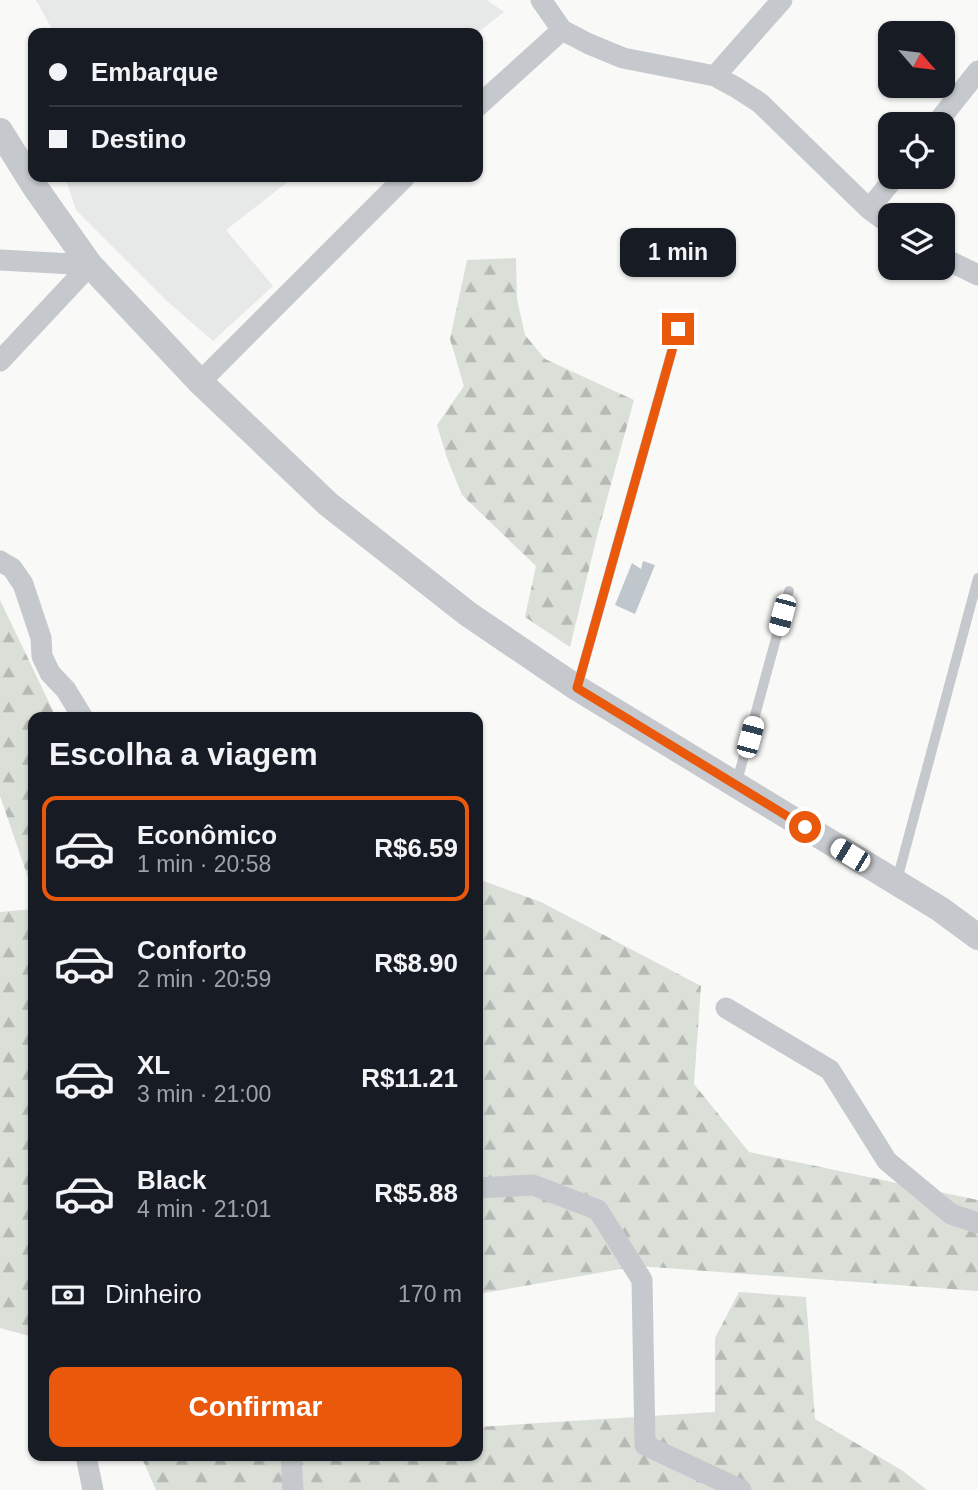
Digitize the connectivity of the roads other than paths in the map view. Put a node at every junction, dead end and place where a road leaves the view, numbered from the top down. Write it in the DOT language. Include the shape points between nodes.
graph roads {
  1 [pos="541,0"];
  2 [pos="782,0"];
  3 [pos="562,30"];
  4 [pos="978,71"];
  5 [pos="715,76"];
  6 [pos="483,101"];
  7 [pos="946,112"];
  8 [pos="0,131"];
  9 [pos="28,176"];
  10 [pos="32,182"];
  11 [pos="400,182"];
  12 [pos="885,189"];
  13 [pos="869,209"];
  14 [pos="878,216"];
  15 [pos="0,260"];
  16 [pos="955,264"];
  17 [pos="90,265"];
  18 [pos="978,275"];
  19 [pos="678,329"];
  20 [pos="0,361"];
  21 [pos="200,382"];
  22 [pos="0,561"];
  23 [pos="978,578"];
  24 [pos="789,591"];
  25 [pos="577,688"];
  26 [pos="79,712"];
  27 [pos="737,785"];
  28 [pos="896,883"];
  29 [pos="978,937"];
  30 [pos="726,1008"];
  31 [pos="483,1188"];
  32 [pos="978,1223"];
  33 [pos="87,1461"];
  34 [pos="291,1461"];
  35 [pos="93,1490"];
  36 [pos="293,1490"];
  37 [pos="741,1490"];
  1 -- 3 [label="street"];
  2 -- 5 [label="street"];
  3 -- 5 [label="street" via="623,58"];
  3 -- 6 [label="street"];
  4 -- 7 [label="street"];
  5 -- 13 [label="street" via="760,103"];
  8 -- 9 [label="street"];
  10 -- 17 [label="street"];
  11 -- 21 [label="street"];
  12 -- 13 [label="street"];
  13 -- 14 [label="street"];
  15 -- 17 [label="street"];
  16 -- 18 [label="street"];
  17 -- 20 [label="street"];
  17 -- 21 [label="street"];
  19 -- 25 [label="lane"];
  21 -- 25 [label="street" via="328,504 468,614"];
  22 -- 26 [label="street" via="12,568 23,584 41,638 42,656"];
  23 -- 28 [label="lane"];
  24 -- 27 [label="lane"];
  25 -- 27 [label="street"];
  27 -- 28 [label="street"];
  28 -- 29 [label="street"];
  30 -- 32 [label="street" via="830,1070 887,1161 951,1214"];
  31 -- 37 [label="street" via="533,1185 598,1210 642,1280 645,1445"];
  33 -- 35 [label="street"];
  34 -- 36 [label="street"];
}
